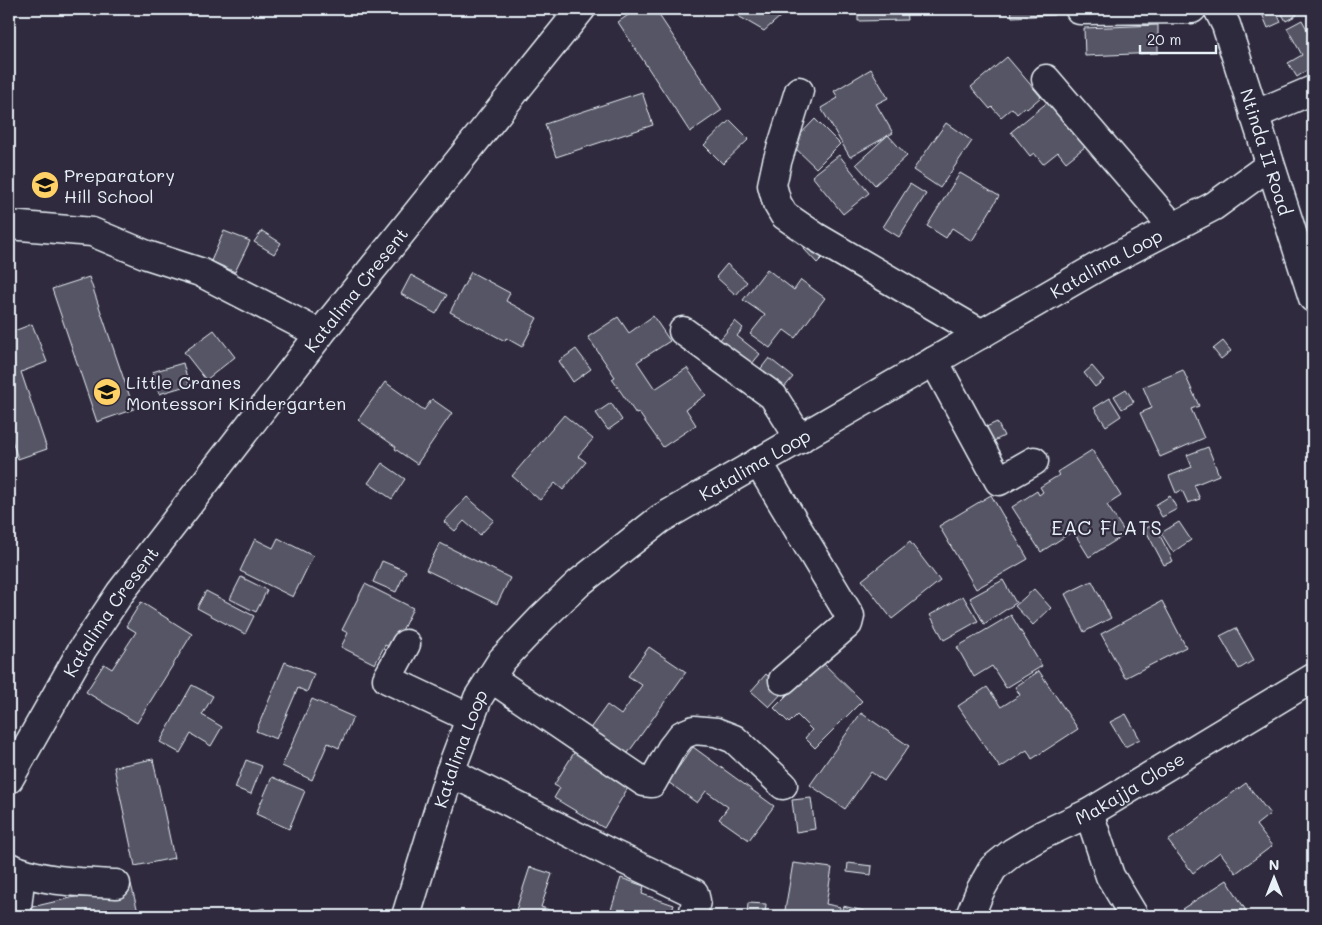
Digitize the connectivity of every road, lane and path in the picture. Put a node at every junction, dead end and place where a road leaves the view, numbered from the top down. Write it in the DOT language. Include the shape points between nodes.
graph roads {
  1 [pos="582,9"];
  2 [pos="1080,9"];
  3 [pos="1192,9"];
  4 [pos="1218,9"];
  5 [pos="1046,79"];
  6 [pos="1313,90"];
  7 [pos="799,91"];
  8 [pos="1254,115"];
  9 [pos="1270,165"];
  10 [pos="9,225"];
  11 [pos="1173,227"];
  12 [pos="1313,298"];
  13 [pos="683,331"];
  14 [pos="320,334"];
  15 [pos="982,334"];
  16 [pos="934,361"];
  17 [pos="800,439"];
  18 [pos="1034,461"];
  19 [pos="758,462"];
  20 [pos="406,644"];
  21 [pos="491,678"];
  22 [pos="1313,678"];
  23 [pos="784,680"];
  24 [pos="470,718"];
  25 [pos="450,772"];
  26 [pos="9,779"];
  27 [pos="783,785"];
  28 [pos="1089,813"];
  29 [pos="15,870"];
  30 [pos="116,884"];
  31 [pos="16,916"];
  32 [pos="406,916"];
  33 [pos="693,916"];
  34 [pos="970,916"];
  35 [pos="1134,916"];
  1 -- 14 [label="street, Katalima Cresent"];
  2 -- 3 [label="street"];
  4 -- 8 [label="street, Ntinda II Road"];
  5 -- 11 [label="street"];
  6 -- 8 [label="street"];
  7 -- 15 [label="street" via="772,185 784,215"];
  8 -- 9 [label="street, Ntinda II Road"];
  9 -- 11 [label="street, Katalima Loop" via="1214,206"];
  9 -- 12 [label="street, Ntinda II Road"];
  10 -- 14 [label="street" via="92,232 200,272"];
  11 -- 15 [label="street, Katalima Loop"];
  13 -- 17 [label="street" via="772,396"];
  14 -- 26 [label="street, Katalima Cresent" via="120,593 82,650"];
  15 -- 16 [label="street, Katalima Loop"];
  16 -- 17 [label="street, Katalima Loop"];
  16 -- 18 [label="street" via="999,481"];
  17 -- 19 [label="street, Katalima Loop"];
  19 -- 21 [label="street, Katalima Loop" via="660,519 580,582 502,660"];
  19 -- 23 [label="street" via="850,616 848,624"];
  20 -- 24 [label="street" via="387,679"];
  21 -- 24 [label="street, Katalima Loop"];
  21 -- 27 [label="street" via="644,782 652,783 682,735 694,730 716,732 734,740"];
  22 -- 28 [label="street, Makajja Close"];
  24 -- 25 [label="street, Katalima Loop"];
  25 -- 32 [label="street, Katalima Loop"];
  25 -- 33 [label="street" via="694,893"];
  28 -- 34 [label="street, Makajja Close" via="1042,835 993,868"];
  28 -- 35 [label="street" via="1110,876"];
  29 -- 30 [label="street" via="37,878"];
  29 -- 31 [label="street"];
}
